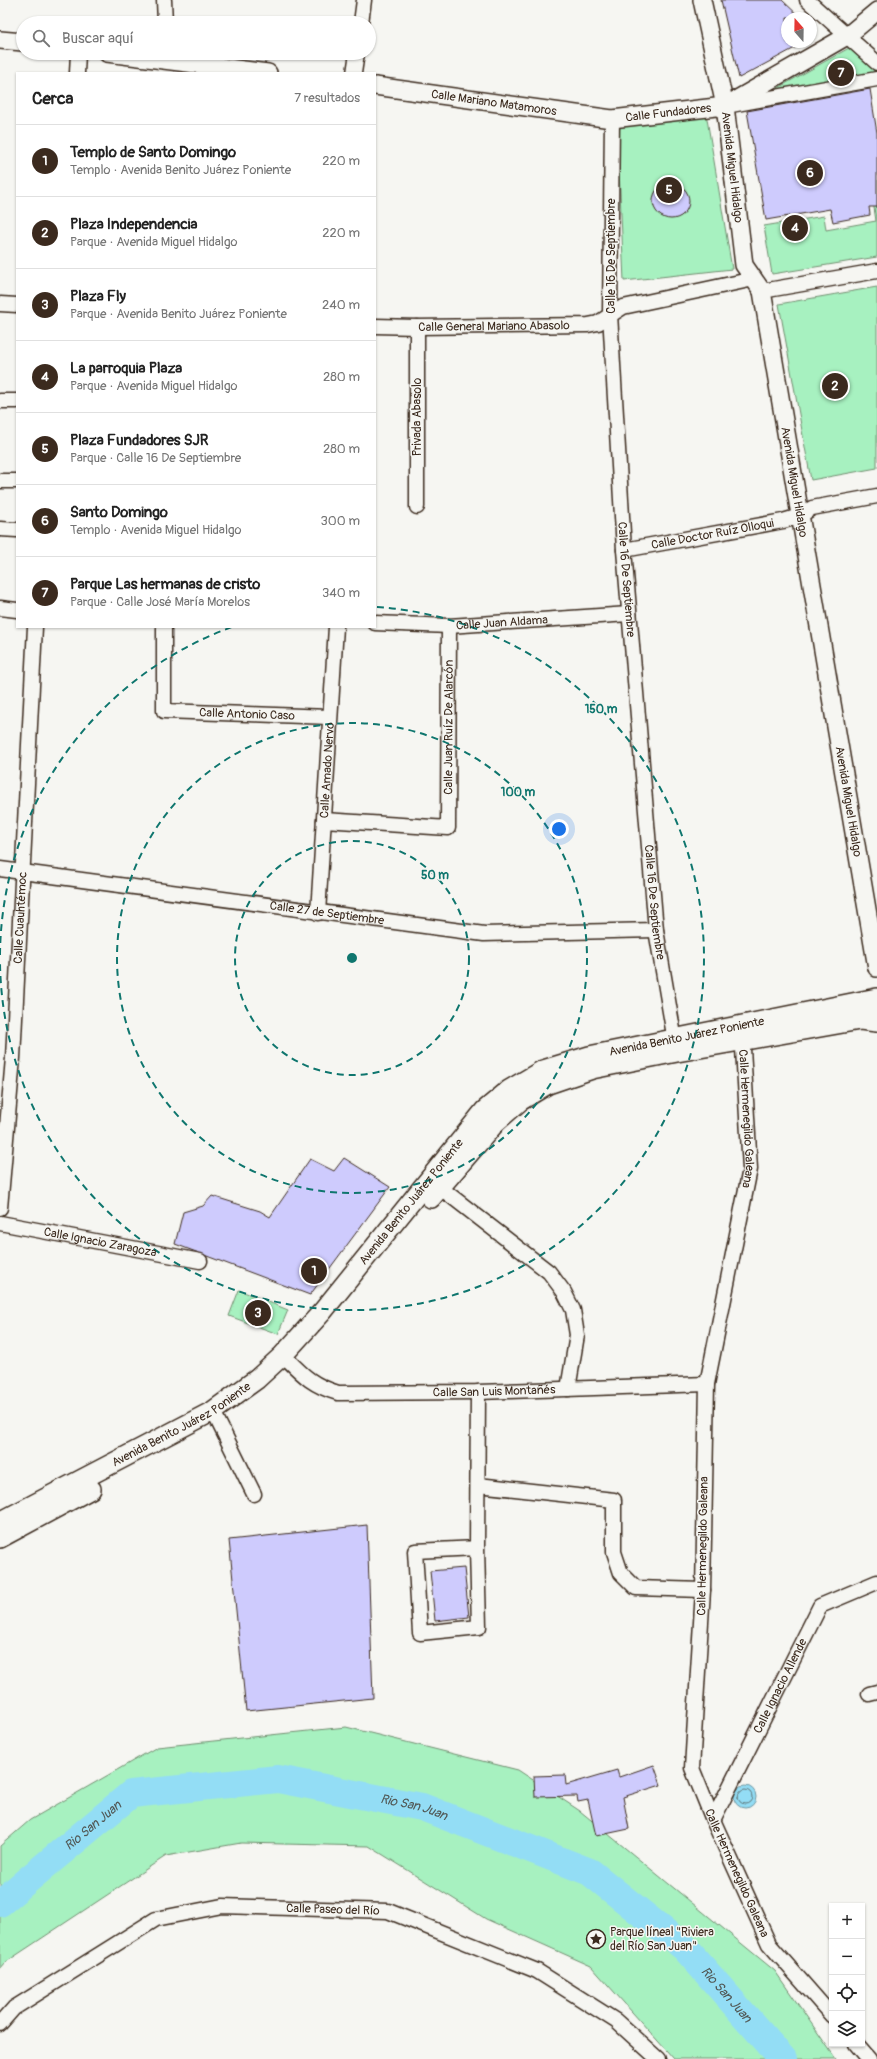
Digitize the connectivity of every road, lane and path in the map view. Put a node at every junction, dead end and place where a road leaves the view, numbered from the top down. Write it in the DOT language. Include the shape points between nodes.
graph roads {
  1 [pos="164,0"];
  2 [pos="364,0"];
  3 [pos="702,0"];
  4 [pos="807,0"];
  5 [pos="877,12"];
  6 [pos="165,16"];
  7 [pos="362,16"];
  8 [pos="848,36"];
  9 [pos="0,40"];
  10 [pos="16,41"];
  11 [pos="78,60"];
  12 [pos="185,60"];
  13 [pos="356,60"];
  14 [pos="877,63"];
  15 [pos="77,72"];
  16 [pos="262,72"];
  17 [pos="354,72"];
  18 [pos="877,79"];
  19 [pos="376,86"];
  20 [pos="725,106"];
  21 [pos="612,119"];
  22 [pos="877,271"];
  23 [pos="758,285"];
  24 [pos="0,304"];
  25 [pos="16,305"];
  26 [pos="610,314"];
  27 [pos="376,326"];
  28 [pos="417,327"];
  29 [pos="0,401"];
  30 [pos="16,402"];
  31 [pos="0,481"];
  32 [pos="16,481"];
  33 [pos="877,496"];
  34 [pos="417,507"];
  35 [pos="800,516"];
  36 [pos="0,529"];
  37 [pos="16,530"];
  38 [pos="624,550"];
  39 [pos="0,608"];
  40 [pos="16,610"];
  41 [pos="629,614"];
  42 [pos="376,623"];
  43 [pos="449,626"];
  44 [pos="35,628"];
  45 [pos="164,628"];
  46 [pos="336,628"];
  47 [pos="329,717"];
  48 [pos="324,820"];
  49 [pos="0,869"];
  50 [pos="22,872"];
  51 [pos="318,914"];
  52 [pos="656,930"];
  53 [pos="877,968"];
  54 [pos="877,998"];
  55 [pos="877,1005"];
  56 [pos="877,1022"];
  57 [pos="824,1028"];
  58 [pos="742,1033"];
  59 [pos="676,1045"];
  60 [pos="435,1183"];
  61 [pos="0,1208"];
  62 [pos="0,1223"];
  63 [pos="200,1261"];
  64 [pos="287,1360"];
  65 [pos="707,1384"];
  66 [pos="568,1389"];
  67 [pos="478,1392"];
  68 [pos="215,1415"];
  69 [pos="478,1486"];
  70 [pos="254,1494"];
  71 [pos="0,1522"];
  72 [pos="0,1538"];
  73 [pos="477,1548"];
  74 [pos="877,1582"];
  75 [pos="703,1590"];
  76 [pos="713,1820"];
  77 [pos="829,2013"];
  78 [pos="0,2024"];
  79 [pos="859,2047"];
  80 [pos="658,2059"];
  81 [pos="869,2059"];
  1 -- 6 [label="street"];
  2 -- 7 [label="street"];
  3 -- 20 [label="street, Avenida Miguel Hidalgo"];
  4 -- 8 [label="street"];
  5 -- 8 [label="street"];
  8 -- 14 [label="street"];
  8 -- 20 [label="street"];
  9 -- 10 [label="street"];
  11 -- 15 [label="street"];
  12 -- 16 [label="street"];
  13 -- 17 [label="street"];
  18 -- 20 [label="street"];
  19 -- 21 [label="street, Calle Mariano Matamoros"];
  20 -- 21 [label="street, Calle Fundadores"];
  20 -- 23 [label="street, Avenida Miguel Hidalgo" via="744,265"];
  21 -- 26 [label="street, Calle 16 De Septiembre"];
  22 -- 23 [label="street, Calle General Mariano Abasolo"];
  23 -- 26 [label="street, Calle General Mariano Abasolo" via="645,301 623,307"];
  23 -- 35 [label="street, Avenida Miguel Hidalgo"];
  24 -- 25 [label="street"];
  26 -- 28 [label="street, Calle General Mariano Abasolo" via="598,323 588,326"];
  26 -- 38 [label="street, Calle 16 De Septiembre"];
  27 -- 28 [label="street, Calle General Mariano Abasolo"];
  28 -- 34 [label="street, Privada Abasolo"];
  29 -- 30 [label="street"];
  31 -- 32 [label="street"];
  33 -- 35 [label="street, Calle Doctor Ruíz Olloqui" via="812,508"];
  35 -- 38 [label="street, Calle Doctor Ruíz Olloqui"];
  35 -- 53 [label="street, Avenida Miguel Hidalgo"];
  36 -- 37 [label="street"];
  38 -- 41 [label="street, Calle 16 De Septiembre"];
  39 -- 40 [label="street"];
  41 -- 43 [label="street, Calle Juan Aldama"];
  41 -- 52 [label="street, Calle 16 De Septiembre"];
  42 -- 43 [label="street, Calle Juan Aldama"];
  43 -- 48 [label="street, Calle Juan Ruíz De Alarcón" via="448,828"];
  44 -- 50 [label="street, Calle Cuauhtémoc"];
  45 -- 47 [label="street, Calle Antonio Caso" via="164,711"];
  46 -- 47 [label="street, Calle Amado Nervo"];
  47 -- 48 [label="street, Calle Amado Nervo"];
  48 -- 51 [label="street, Calle Amado Nervo"];
  49 -- 50 [label="street, Calle 27 de Septiembre"];
  50 -- 51 [label="street, Calle 27 de Septiembre"];
  50 -- 61 [label="street, Calle Cuauhtémoc" via="13,1058"];
  51 -- 52 [label="street, Calle 27 de Septiembre" via="484,934"];
  52 -- 59 [label="street, Calle 16 De Septiembre"];
  54 -- 58 [label="main road, Avenida Benito Juárez Poniente"];
  55 -- 57 [label="street" via="866,1013"];
  56 -- 57 [label="main road, Avenida Benito Juárez Poniente" via="860,1020"];
  57 -- 58 [label="main road, Avenida Benito Juárez Poniente"];
  58 -- 59 [label="main road, Avenida Benito Juárez Poniente"];
  58 -- 65 [label="street, Calle Hermenegildo Galeana" via="750,1169"];
  59 -- 60 [label="main road, Avenida Benito Juárez Poniente" via="589,1056 543,1070 509,1090 485,1110"];
  60 -- 64 [label="main road, Avenida Benito Juárez Poniente" via="323,1311"];
  60 -- 66 [label="street" via="549,1272 564,1292 573,1310 577,1335"];
  62 -- 63 [label="street, Calle Ignacio Zaragoza"];
  64 -- 67 [label="street, Calle San Luis Montañés" via="307,1380 321,1388 338,1392"];
  64 -- 68 [label="main road, Avenida Benito Juárez Poniente" via="234,1397"];
  65 -- 66 [label="street, Calle San Luis Montañés"];
  65 -- 75 [label="street, Calle Hermenegildo Galeana"];
  66 -- 67 [label="street, Calle San Luis Montañés"];
  67 -- 69 [label="street"];
  68 -- 70 [label="street"];
  68 -- 71 [label="main road, Avenida Benito Juárez Poniente"];
  68 -- 72 [label="main road, Avenida Benito Juárez Poniente" via="184,1440"];
  69 -- 73 [label="street"];
  69 -- 75 [label="street" via="614,1500 614,1552 621,1573 636,1588"];
  73 -- 73 [label="street" via="415,1551 420,1633 479,1627"];
  74 -- 76 [label="street, Calle Ignacio Allende" via="820,1606"];
  75 -- 76 [label="street, Calle Hermenegildo Galeana" via="692,1768"];
  76 -- 77 [label="street, Calle Hermenegildo Galeana" via="769,1944"];
  78 -- 80 [label="street, Calle Paseo del Río" via="14,2008 156,1919 222,1906 388,1911 537,1971 616,2021"];
  79 -- 81 [label="street"];
}
